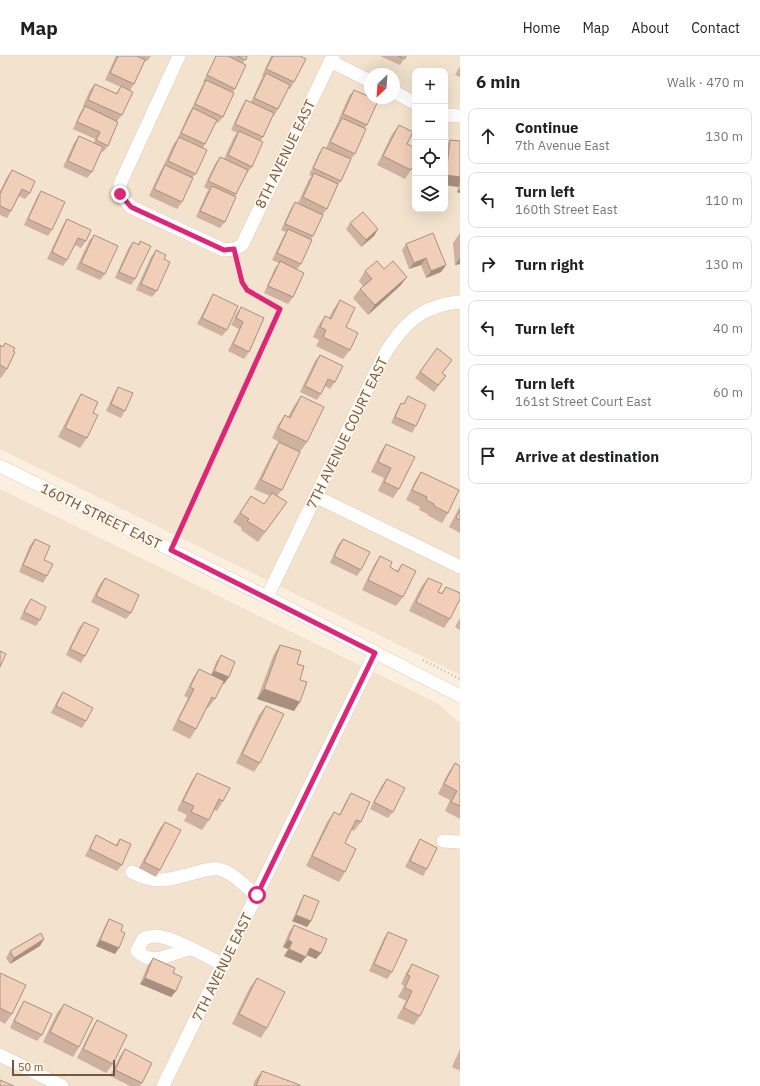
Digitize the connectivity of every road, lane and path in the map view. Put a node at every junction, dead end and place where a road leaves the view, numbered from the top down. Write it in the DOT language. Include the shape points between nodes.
graph roads {
  1 [pos="179,56"];
  2 [pos="331,59"];
  3 [pos="364,78"];
  4 [pos="400,95"];
  5 [pos="412,101"];
  6 [pos="448,115"];
  7 [pos="460,116"];
  8 [pos="234,249"];
  9 [pos="460,302"];
  10 [pos="0,466"];
  11 [pos="317,497"];
  12 [pos="171,550"];
  13 [pos="460,567"];
  14 [pos="267,597"];
  15 [pos="375,653"];
  16 [pos="460,696"];
  17 [pos="443,841"];
  18 [pos="460,842"];
  19 [pos="132,872"];
  20 [pos="257,895"];
  21 [pos="191,949"];
  22 [pos="224,965"];
  23 [pos="0,1055"];
  24 [pos="62,1086"];
  25 [pos="163,1086"];
  1 -- 8 [label="street" via="120,184 120,194 131,207 224,250"];
  2 -- 3 [label="street"];
  2 -- 8 [label="street, 8TH AVENUE EAST" via="242,245"];
  4 -- 5 [label="street"];
  6 -- 7 [label="street"];
  8 -- 12 [label="path" via="242,282 247,290 280,309"];
  9 -- 11 [label="street, 7TH AVENUE COURT EAST" via="434,307 421,314 397,334 383,357"];
  10 -- 12 [label="street, 160TH STREET EAST"];
  11 -- 13 [label="street"];
  11 -- 14 [label="street, 7TH AVENUE COURT EAST"];
  12 -- 14 [label="street, 160TH STREET EAST"];
  14 -- 15 [label="street, 160TH STREET EAST"];
  15 -- 16 [label="street, 160TH STREET EAST"];
  15 -- 20 [label="street, 7TH AVENUE EAST"];
  17 -- 18 [label="street"];
  19 -- 20 [label="street" via="150,880 162,881 207,869 218,869 234,876"];
  20 -- 22 [label="street, 7TH AVENUE EAST"];
  21 -- 22 [label="street"];
  22 -- 25 [label="street, 7TH AVENUE EAST"];
  23 -- 24 [label="street"];
}
